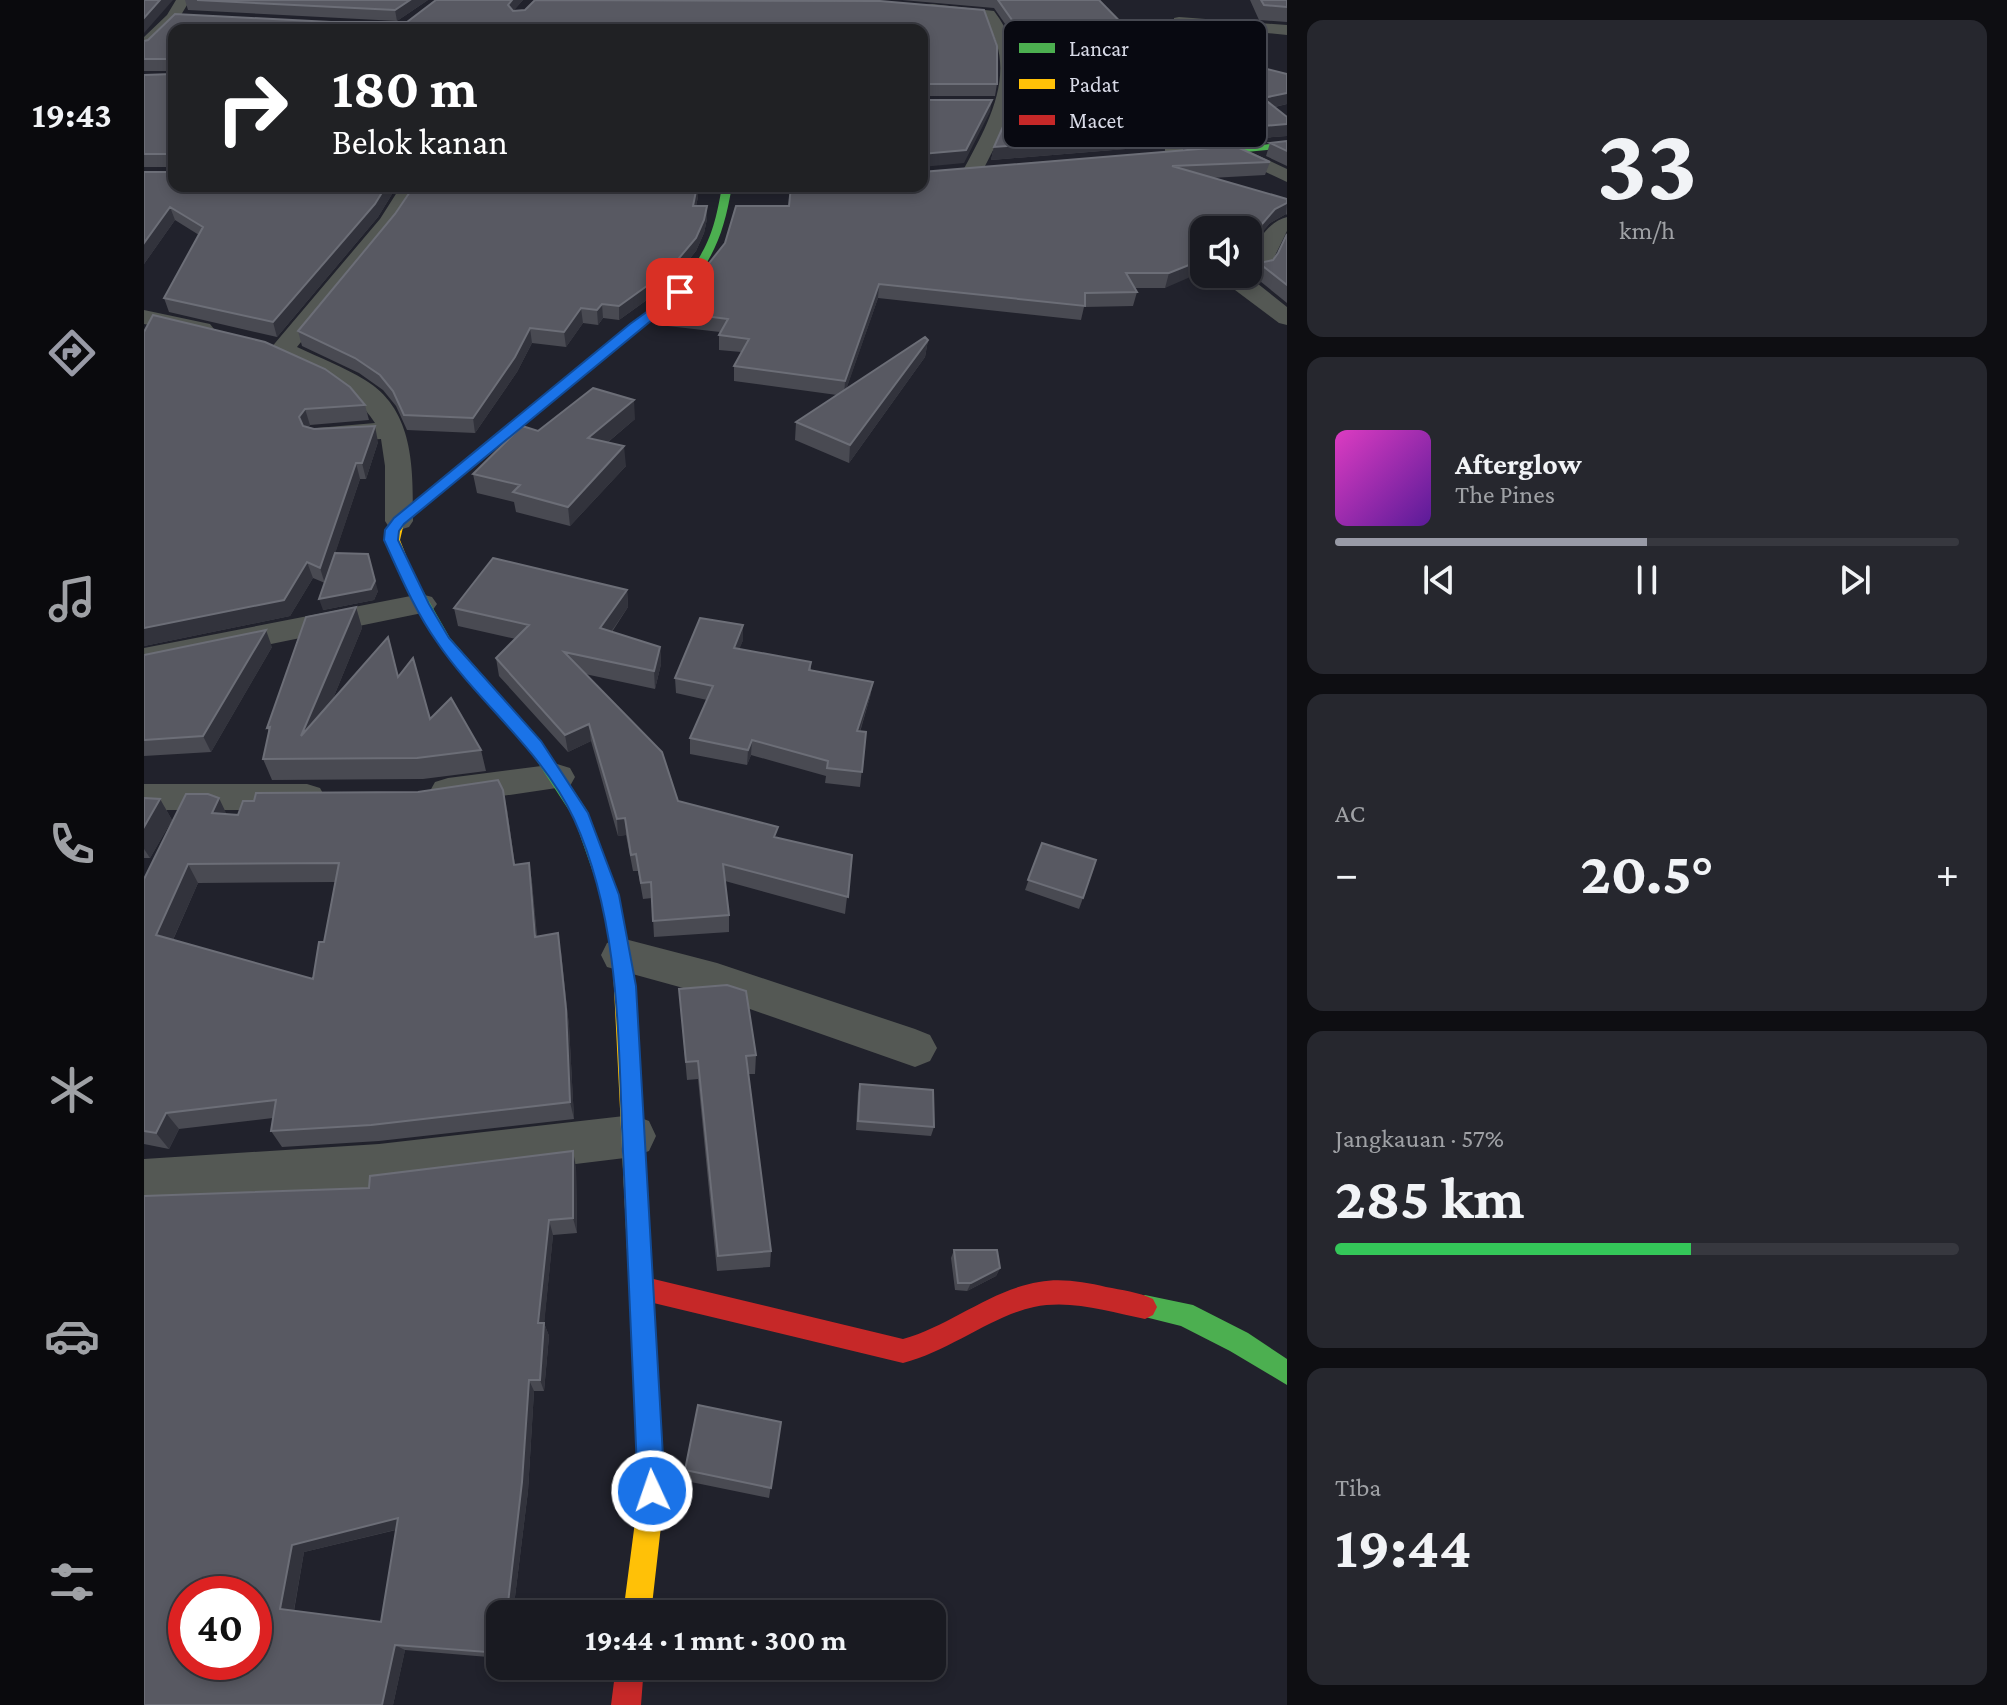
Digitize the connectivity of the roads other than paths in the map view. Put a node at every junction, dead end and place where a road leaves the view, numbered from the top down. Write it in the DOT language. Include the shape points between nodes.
graph roads {
  1 [pos="183,0"];
  2 [pos="917,7"];
  3 [pos="171,24"];
  4 [pos="168,27"];
  5 [pos="1267,28"];
  6 [pos="1287,30"];
  7 [pos="1003,42"];
  8 [pos="144,46"];
  9 [pos="1003,80"];
  10 [pos="1287,145"];
  11 [pos="1267,147"];
  12 [pos="1170,148"];
  13 [pos="1255,148"];
  14 [pos="1234,150"];
  15 [pos="1168,157"];
  16 [pos="972,174"];
  17 [pos="1287,176"];
  18 [pos="407,192"];
  19 [pos="726,192"];
  20 [pos="1287,223"];
  21 [pos="1262,259"];
  22 [pos="1247,288"];
  23 [pos="144,317"];
  24 [pos="1287,318"];
  25 [pos="225,334"];
  26 [pos="254,341"];
  27 [pos="287,344"];
  28 [pos="393,430"];
  29 [pos="319,434"];
  30 [pos="404,517"];
  31 [pos="421,604"];
  32 [pos="144,659"];
  33 [pos="557,777"];
  34 [pos="408,795"];
  35 [pos="144,797"];
  36 [pos="336,797"];
  37 [pos="621,955"];
  38 [pos="915,1048"];
  39 [pos="633,1136"];
  40 [pos="144,1181"];
  41 [pos="641,1288"];
  42 [pos="1287,1373"];
  43 [pos="639,1600"];
  44 [pos="629,1680"];
  45 [pos="626,1705"];
  1 -- 3 [label="street" via="180,17"];
  2 -- 7 [label="street" via="991,16"];
  4 -- 8 [label="street"];
  5 -- 6 [label="street"];
  9 -- 16 [label="street"];
  10 -- 11 [label="main road"];
  12 -- 15 [label="street"];
  13 -- 14 [label="main road"];
  14 -- 15 [label="main road"];
  14 -- 17 [label="street"];
  18 -- 27 [label="street"];
  19 -- 30 [label="main road" via="711,255 680,292"];
  20 -- 21 [label="street" via="1276,229"];
  22 -- 24 [label="street"];
  23 -- 25 [label="street"];
  26 -- 27 [label="street"];
  27 -- 28 [label="street" via="285,351 358,386"];
  28 -- 29 [label="street"];
  28 -- 30 [label="street"];
  30 -- 31 [label="main road" via="392,530 391,540"];
  31 -- 32 [label="street"];
  31 -- 33 [label="main road" via="444,641"];
  33 -- 34 [label="street"];
  33 -- 37 [label="main road" via="582,817 610,895"];
  35 -- 36 [label="street"];
  37 -- 38 [label="street" via="717,980"];
  37 -- 39 [label="main road"];
  39 -- 40 [label="street" via="379,1166"];
  39 -- 41 [label="main road"];
  41 -- 42 [label="main road" via="903,1351 929,1346 1023,1297 1063,1292 1184,1314"];
  41 -- 43 [label="main road" via="652,1491"];
  44 -- 45 [label="main road"];
}
